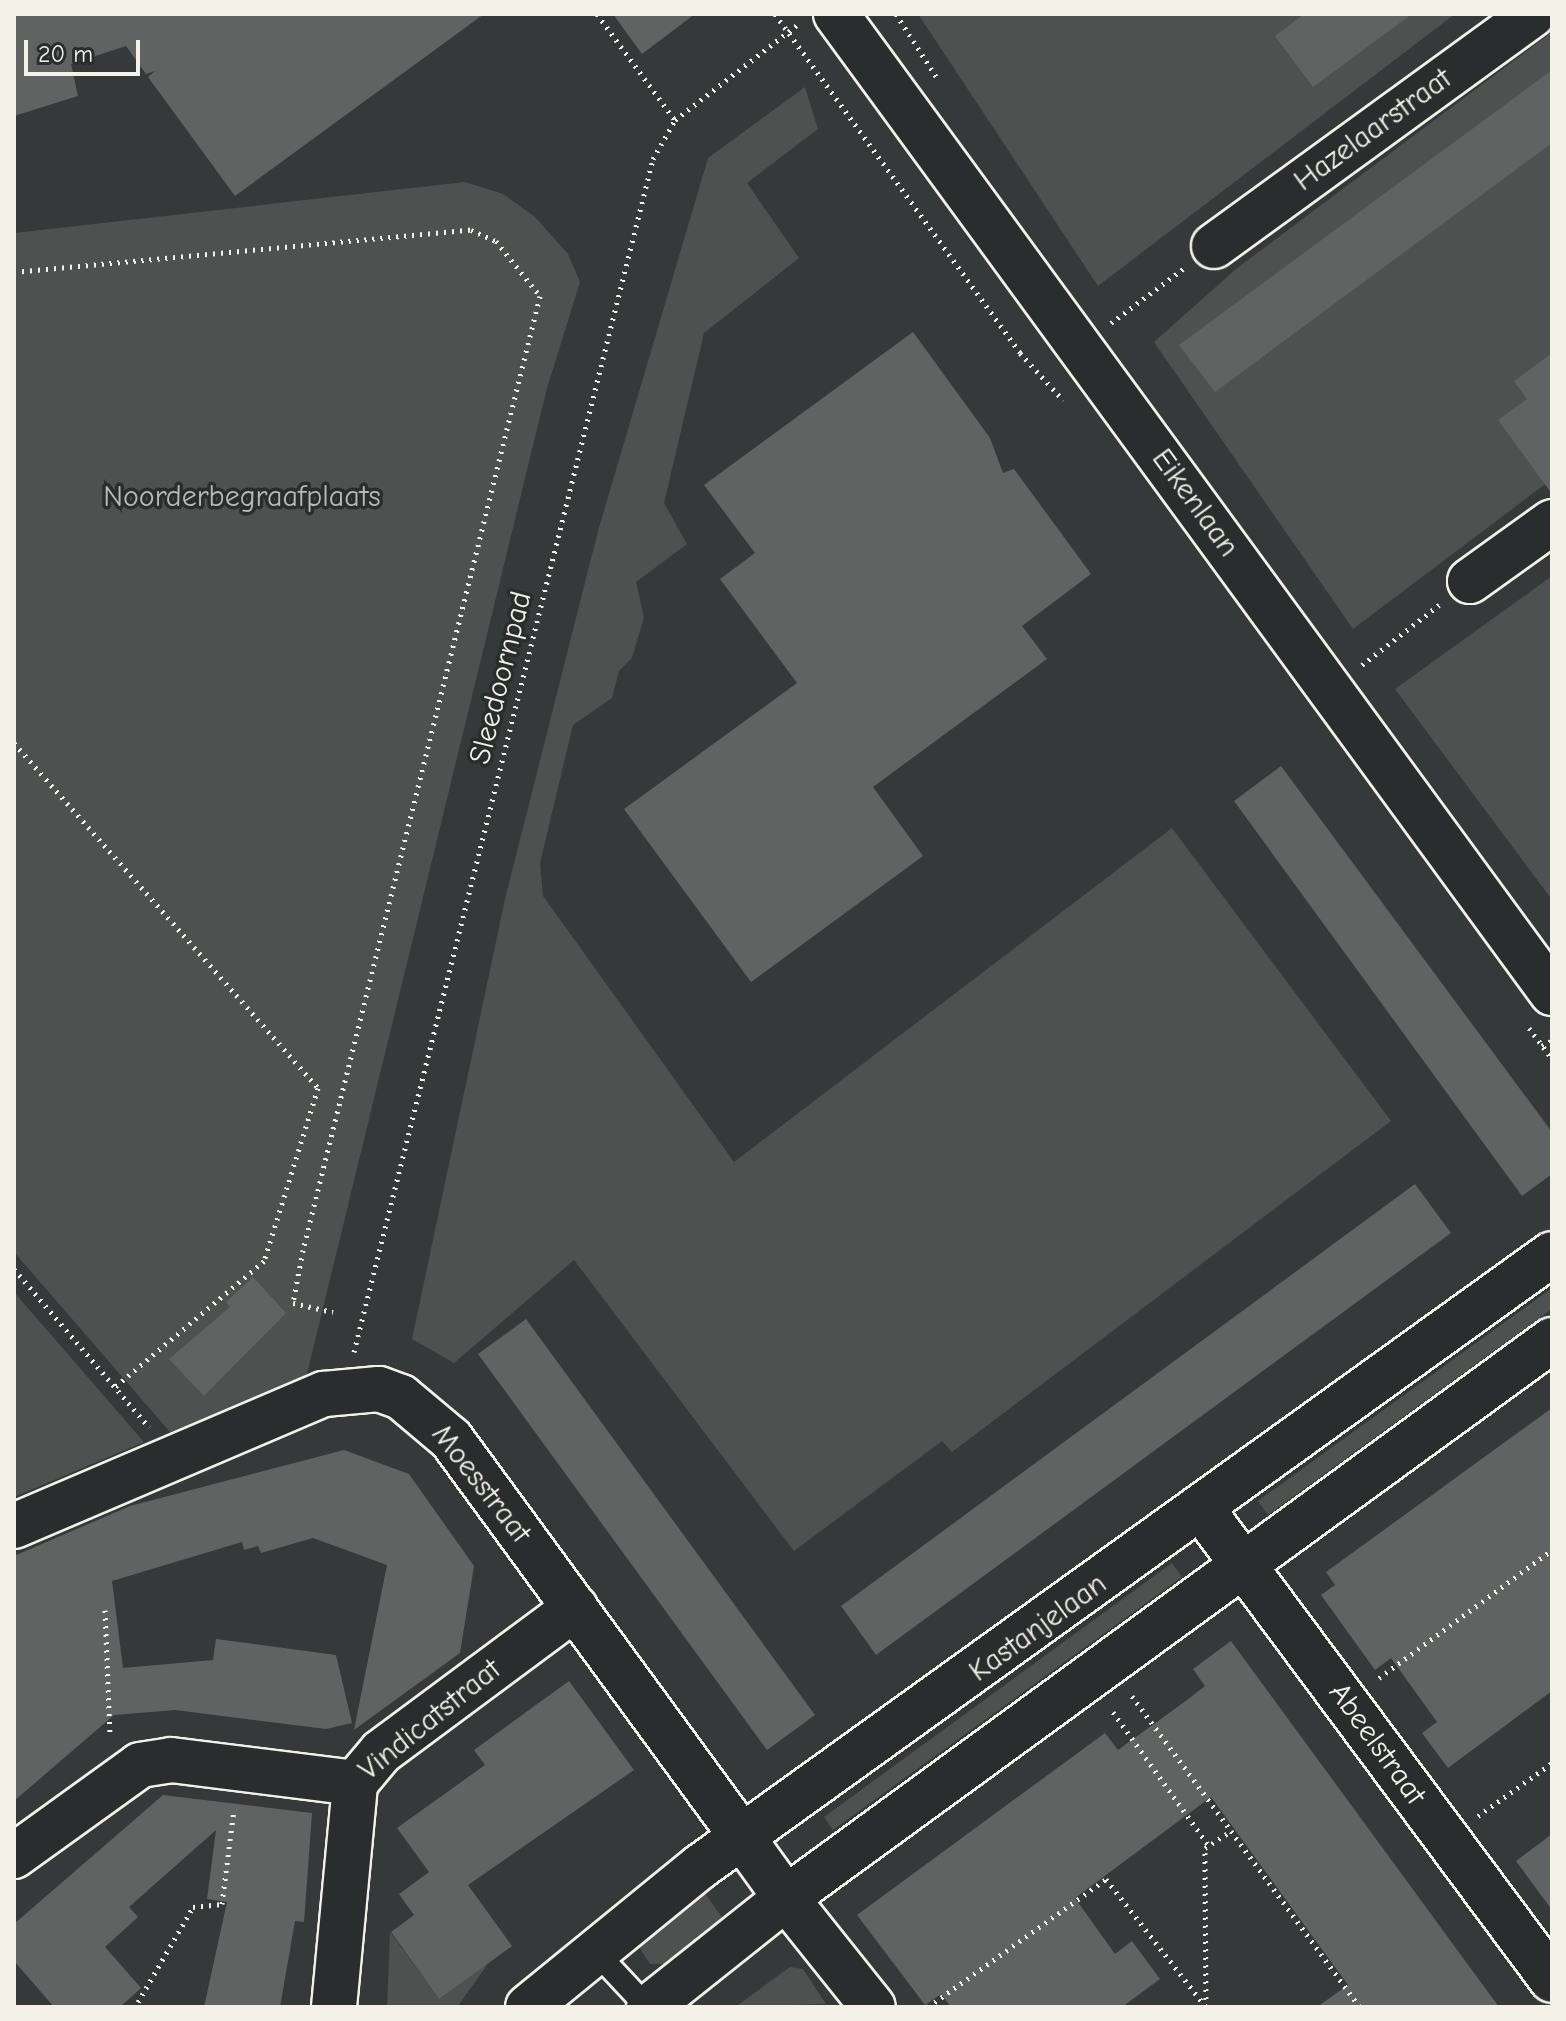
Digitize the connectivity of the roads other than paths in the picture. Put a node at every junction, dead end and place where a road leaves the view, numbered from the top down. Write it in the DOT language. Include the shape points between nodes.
graph roads {
  1 [pos="836,14"];
  2 [pos="1533,14"];
  3 [pos="1214,246"];
  4 [pos="1552,522"];
  5 [pos="1470,581"];
  6 [pos="1552,993"];
  7 [pos="1552,1254"];
  8 [pos="1552,1340"];
  9 [pos="1201,1508"];
  10 [pos="14,1526"];
  11 [pos="1242,1566"];
  12 [pos="575,1608"];
  13 [pos="355,1783"];
  14 [pos="742,1837"];
  15 [pos="14,1856"];
  16 [pos="786,1898"];
  17 [pos="593,1949"];
  18 [pos="1552,1980"];
  19 [pos="334,2007"];
  20 [pos="528,2007"];
  21 [pos="648,2007"];
  22 [pos="873,2007"];
  1 -- 6 [label="street, Eikenlaan"];
  2 -- 3 [label="street, Hazelaarstraat"];
  4 -- 5 [label="street"];
  7 -- 9 [label="street, Kastanjelaan"];
  8 -- 11 [label="street"];
  9 -- 11 [label="street, Abeelstraat"];
  9 -- 14 [label="street, Kastanjelaan"];
  10 -- 12 [label="street, Moesstraat" via="312,1398 353,1389 401,1397 441,1428"];
  11 -- 16 [label="street"];
  11 -- 18 [label="street, Abeelstraat"];
  12 -- 13 [label="street, Vindicatstraat" via="381,1752"];
  12 -- 14 [label="street, Moesstraat"];
  13 -- 15 [label="street, Vindicatstraat" via="171,1760 111,1779"];
  13 -- 19 [label="street"];
  14 -- 16 [label="street, Moesstraat"];
  14 -- 17 [label="street, Kastanjelaan"];
  16 -- 21 [label="street"];
  16 -- 22 [label="street, Moesstraat"];
  17 -- 20 [label="street, Kastanjelaan"];
  17 -- 21 [label="lane"];
}
